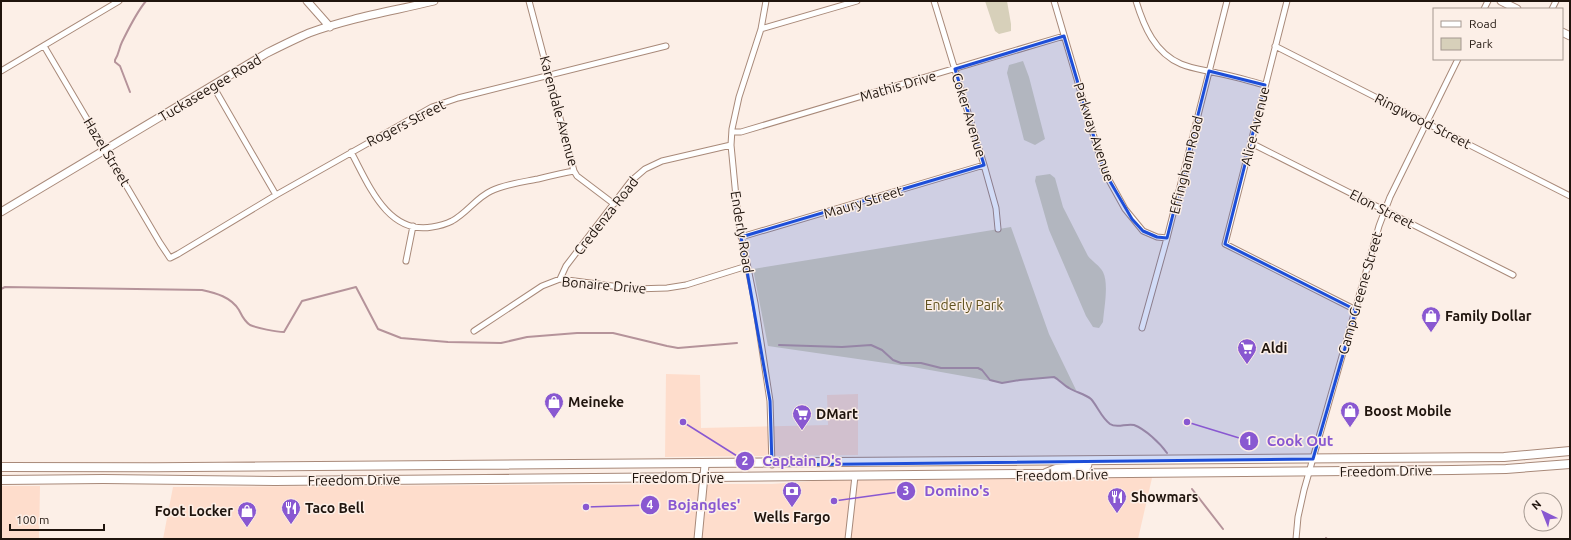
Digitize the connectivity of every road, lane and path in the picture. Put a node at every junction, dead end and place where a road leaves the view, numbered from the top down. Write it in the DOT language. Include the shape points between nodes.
graph roads {
  1 [pos="119,1"];
  2 [pos="307,1"];
  3 [pos="434,1"];
  4 [pos="529,1"];
  5 [pos="766,1"];
  6 [pos="857,1"];
  7 [pos="934,1"];
  8 [pos="1054,1"];
  9 [pos="1136,1"];
  10 [pos="1227,1"];
  11 [pos="1287,1"];
  12 [pos="1501,1"];
  13 [pos="407,4"];
  14 [pos="1515,8"];
  15 [pos="330,26"];
  16 [pos="761,28"];
  17 [pos="1064,36"];
  18 [pos="44,46"];
  19 [pos="666,46"];
  20 [pos="1275,46"];
  21 [pos="1458,60"];
  22 [pos="955,69"];
  23 [pos="1,71"];
  24 [pos="1209,71"];
  25 [pos="549,75"];
  26 [pos="1265,85"];
  27 [pos="214,86"];
  28 [pos="1427,122"];
  29 [pos="732,132"];
  30 [pos="1251,143"];
  31 [pos="731,145"];
  32 [pos="105,150"];
  33 [pos="351,152"];
  34 [pos="984,166"];
  35 [pos="574,171"];
  36 [pos="276,195"];
  37 [pos="1570,196"];
  38 [pos="614,204"];
  39 [pos="1384,211"];
  40 [pos="1,212"];
  41 [pos="413,226"];
  42 [pos="998,230"];
  43 [pos="741,237"];
  44 [pos="1167,238"];
  45 [pos="170,258"];
  46 [pos="406,261"];
  47 [pos="746,266"];
  48 [pos="1513,275"];
  49 [pos="560,279"];
  50 [pos="1356,310"];
  51 [pos="1142,328"];
  52 [pos="474,331"];
  53 [pos="1570,451"];
  54 [pos="1313,459"];
  55 [pos="1088,462"];
  56 [pos="921,464"];
  57 [pos="1570,464"];
  58 [pos="772,465"];
  59 [pos="455,466"];
  60 [pos="706,466"];
  61 [pos="1,467"];
  62 [pos="199,467"];
  63 [pos="1310,472"];
  64 [pos="1041,475"];
  65 [pos="855,476"];
  66 [pos="705,478"];
  67 [pos="454,479"];
  68 [pos="1,480"];
  69 [pos="198,480"];
  70 [pos="698,539"];
  71 [pos="848,539"];
  72 [pos="1296,539"];
  1 -- 18 [label="street"];
  2 -- 15 [label="main road"];
  3 -- 13 [label="main road, Tuckaseegee Road"];
  4 -- 25 [label="street, Karendale Avenue"];
  5 -- 16 [label="street, Enderly Road"];
  6 -- 16 [label="street"];
  7 -- 22 [label="street, Coker Avenue"];
  8 -- 17 [label="street, Parkway Avenue"];
  9 -- 24 [label="street" via="1147,30 1164,53 1181,64"];
  10 -- 24 [label="street, Effingham Road"];
  11 -- 20 [label="street, Alice Avenue"];
  12 -- 14 [label="main road"];
  13 -- 15 [label="main road, Tuckaseegee Road"];
  15 -- 27 [label="main road, Tuckaseegee Road" via="288,42"];
  16 -- 29 [label="street, Enderly Road" via="739,97"];
  17 -- 22 [label="street, Mathis Drive"];
  17 -- 44 [label="street, Parkway Avenue" via="1099,158 1116,196 1143,231 1156,237"];
  18 -- 23 [label="street"];
  18 -- 32 [label="street, Hazel Street"];
  19 -- 25 [label="street, Rogers Street"];
  20 -- 26 [label="street, Alice Avenue"];
  20 -- 28 [label="street, Ringwood Street"];
  21 -- 28 [label="street, Camp Greene Street"];
  22 -- 29 [label="street, Mathis Drive" via="741,132"];
  22 -- 34 [label="street, Coker Avenue"];
  24 -- 26 [label="street"];
  24 -- 44 [label="street, Effingham Road"];
  25 -- 33 [label="street, Rogers Street" via="444,102"];
  25 -- 35 [label="street, Karendale Avenue"];
  26 -- 30 [label="street, Alice Avenue"];
  27 -- 32 [label="main road, Tuckaseegee Road"];
  27 -- 36 [label="street"];
  28 -- 37 [label="street, Ringwood Street"];
  28 -- 39 [label="street, Camp Greene Street"];
  29 -- 31 [label="street, Enderly Road"];
  30 -- 39 [label="street, Elon Street"];
  30 -- 50 [label="street, Alice Avenue" via="1225,244"];
  31 -- 38 [label="street, Credenza Road" via="681,155 653,164 631,181"];
  31 -- 43 [label="street, Enderly Road"];
  32 -- 40 [label="main road, Tuckaseegee Road"];
  32 -- 45 [label="street, Hazel Street"];
  33 -- 36 [label="street, Rogers Street"];
  33 -- 41 [label="street" via="380,204 404,224"];
  34 -- 42 [label="street, Coker Avenue" via="996,208"];
  34 -- 43 [label="street, Maury Street"];
  35 -- 38 [label="street, Karendale Avenue"];
  35 -- 41 [label="street" via="492,190 460,216 443,225 428,228"];
  36 -- 45 [label="street, Rogers Street"];
  38 -- 49 [label="street, Credenza Road" via="566,266"];
  39 -- 48 [label="street, Elon Street"];
  39 -- 50 [label="street, Camp Greene Street"];
  41 -- 46 [label="street"];
  43 -- 47 [label="street, Enderly Road"];
  44 -- 51 [label="street, Effingham Road"];
  47 -- 49 [label="street, Bonaire Drive" via="686,285 667,288 635,289"];
  47 -- 58 [label="street, Enderly Road" via="755,303 770,401"];
  49 -- 52 [label="street, Bonaire Drive" via="542,286"];
  50 -- 54 [label="street, Camp Greene Street"];
  53 -- 54 [label="main road, Freedom Drive" via="1509,456"];
  54 -- 55 [label="main road, Freedom Drive"];
  54 -- 63 [label="street, Camp Greene Street"];
  55 -- 56 [label="main road, Freedom Drive"];
  55 -- 64 [label="main road" via="1084,468 1056,469"];
  56 -- 58 [label="main road, Freedom Drive"];
  56 -- 65 [label="main road" via="904,468 860,469"];
  57 -- 63 [label="main road, Freedom Drive" via="1506,469"];
  58 -- 60 [label="main road, Freedom Drive"];
  59 -- 60 [label="main road, Freedom Drive"];
  59 -- 62 [label="main road, Freedom Drive"];
  59 -- 67 [label="main road"];
  60 -- 66 [label="main road"];
  61 -- 62 [label="main road, Freedom Drive"];
  62 -- 69 [label="main road"];
  63 -- 64 [label="main road, Freedom Drive"];
  63 -- 72 [label="street, Camp Greene Street" via="1301,499"];
  64 -- 65 [label="main road, Freedom Drive"];
  65 -- 66 [label="main road, Freedom Drive"];
  65 -- 71 [label="street"];
  66 -- 67 [label="main road, Freedom Drive"];
  66 -- 70 [label="main road"];
  67 -- 69 [label="main road, Freedom Drive"];
  68 -- 69 [label="main road, Freedom Drive"];
}
